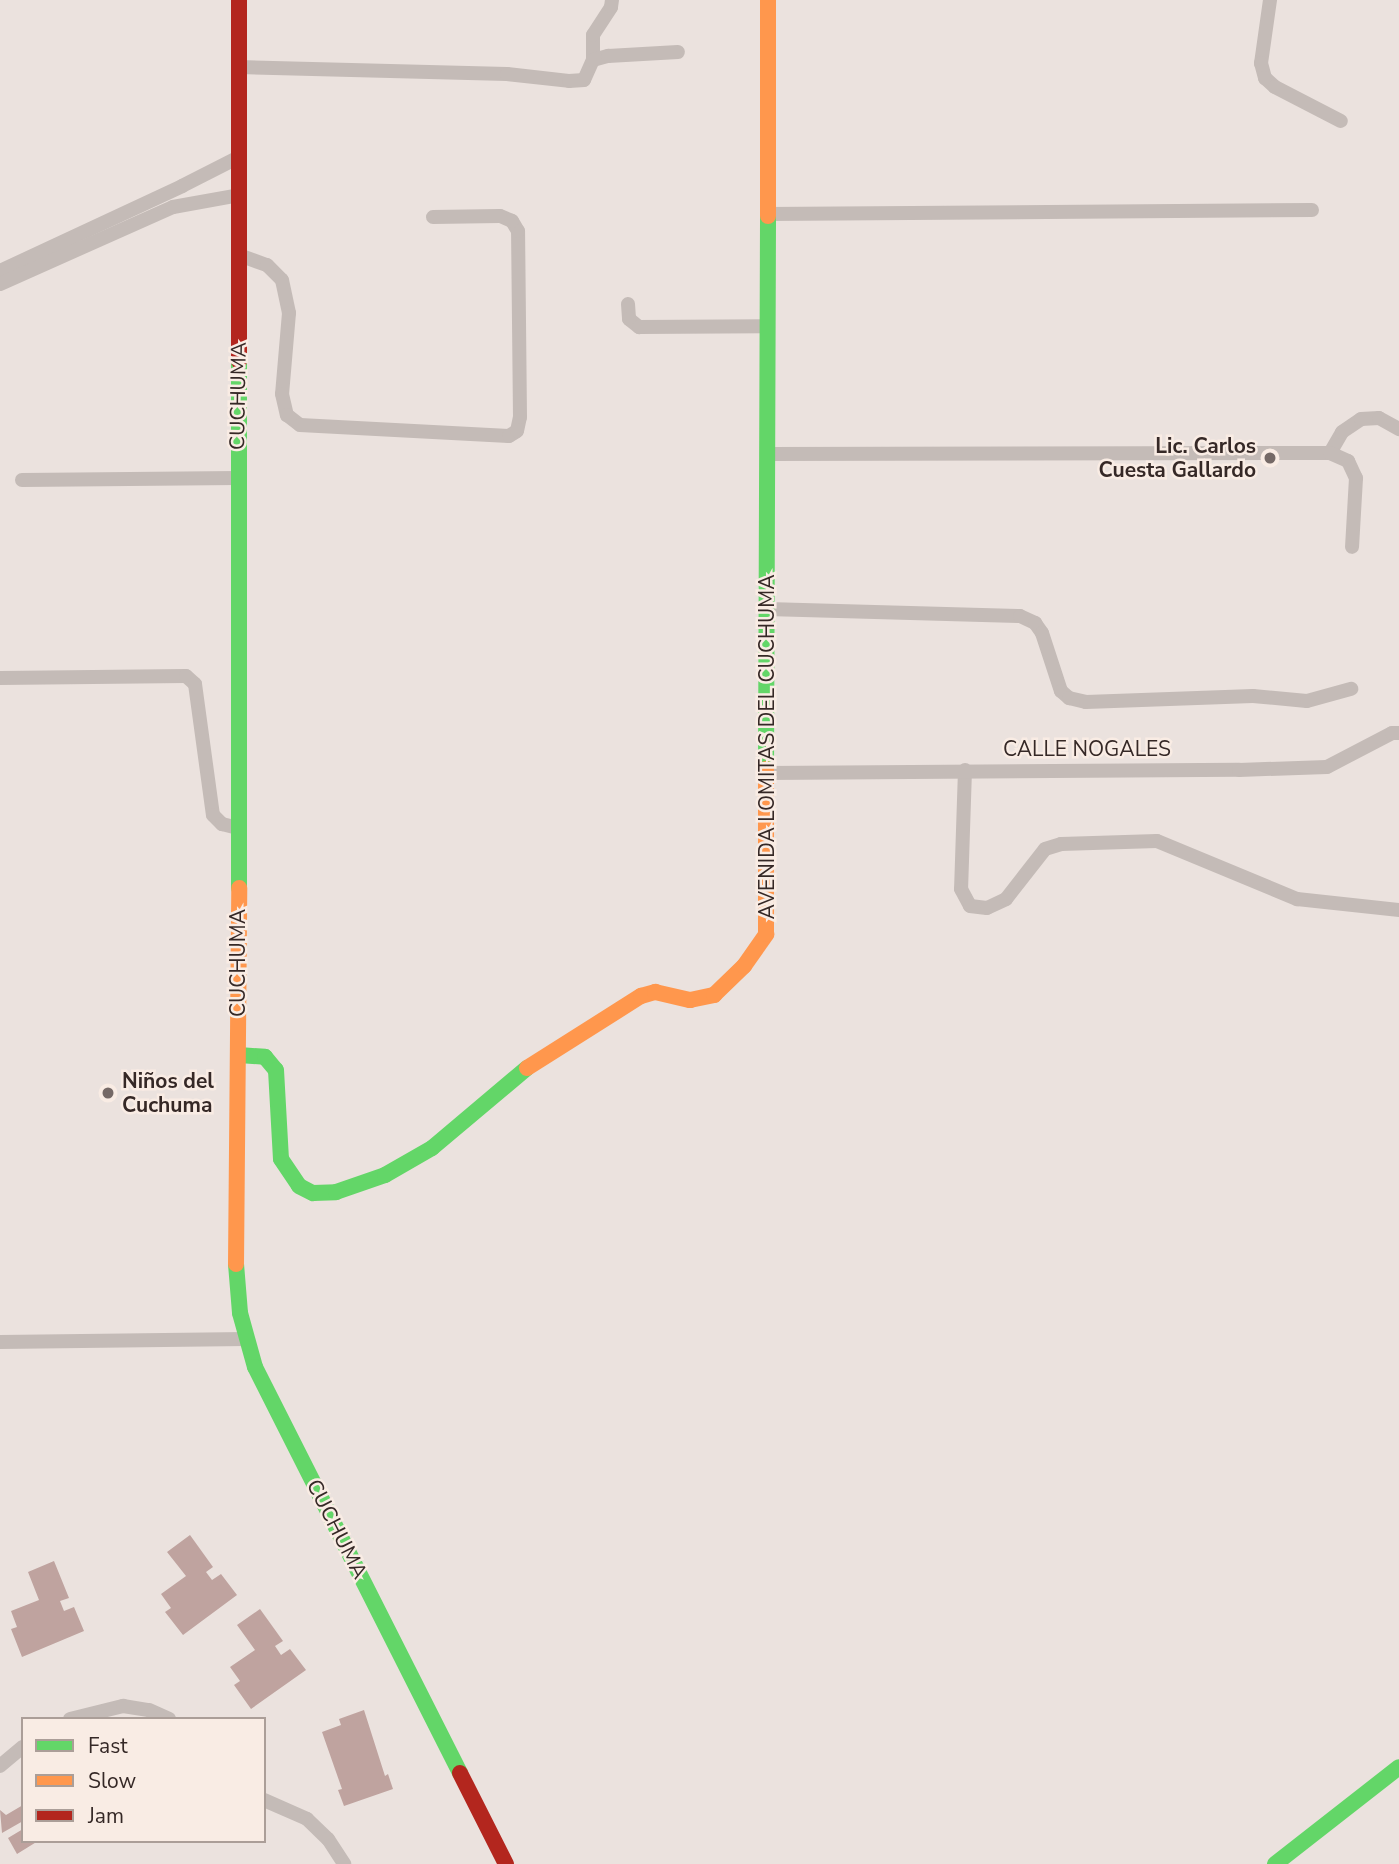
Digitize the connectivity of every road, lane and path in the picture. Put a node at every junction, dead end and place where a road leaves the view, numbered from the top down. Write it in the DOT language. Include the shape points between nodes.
graph roads {
  1 [pos="239,0"];
  2 [pos="612,0"];
  3 [pos="768,0"];
  4 [pos="1270,0"];
  5 [pos="678,52"];
  6 [pos="593,60"];
  7 [pos="239,67"];
  8 [pos="1341,121"];
  9 [pos="239,156"];
  10 [pos="239,195"];
  11 [pos="1312,210"];
  12 [pos="767,214"];
  13 [pos="433,217"];
  14 [pos="239,255"];
  15 [pos="0,271"];
  16 [pos="0,284"];
  17 [pos="628,304"];
  18 [pos="767,326"];
  19 [pos="1399,429"];
  20 [pos="1330,453"];
  21 [pos="768,454"];
  22 [pos="237,478"];
  23 [pos="22,480"];
  24 [pos="1352,547"];
  25 [pos="767,609"];
  26 [pos="0,678"];
  27 [pos="1351,689"];
  28 [pos="1399,733"];
  29 [pos="965,770"];
  30 [pos="768,773"];
  31 [pos="238,828"];
  32 [pos="1399,910"];
  33 [pos="239,1055"];
  34 [pos="246,1339"];
  35 [pos="0,1342"];
  36 [pos="78,1717"];
  37 [pos="165,1717"];
  38 [pos="21,1749"];
  39 [pos="0,1766"];
  40 [pos="1399,1767"];
  41 [pos="266,1801"];
  42 [pos="344,1864"];
  43 [pos="506,1864"];
  44 [pos="1275,1864"];
  1 -- 7 [label="street, CUCHUMA"];
  2 -- 6 [label="street" via="593,35"];
  3 -- 12 [label="street, AVENIDA LOMITAS DEL CUCHUMA"];
  4 -- 8 [label="street" via="1261,63 1265,78"];
  5 -- 6 [label="street" via="608,55"];
  6 -- 7 [label="street" via="584,80 569,81 507,74"];
  7 -- 9 [label="street, CUCHUMA"];
  9 -- 10 [label="street, CUCHUMA"];
  9 -- 15 [label="street"];
  10 -- 14 [label="street, CUCHUMA"];
  10 -- 16 [label="street" via="173,207"];
  11 -- 12 [label="street"];
  12 -- 18 [label="street, AVENIDA LOMITAS DEL CUCHUMA"];
  13 -- 14 [label="street" via="500,216 512,221 518,231 520,417 517,431 509,436 300,425 287,415 282,394 289,313 282,280 267,265"];
  14 -- 22 [label="street, CUCHUMA"];
  17 -- 18 [label="street" via="629,319 639,327"];
  18 -- 21 [label="street, AVENIDA LOMITAS DEL CUCHUMA"];
  19 -- 20 [label="street" via="1379,418 1361,419 1342,432"];
  20 -- 21 [label="street"];
  20 -- 24 [label="street" via="1349,461 1356,478"];
  21 -- 25 [label="street, AVENIDA LOMITAS DEL CUCHUMA"];
  22 -- 23 [label="street"];
  22 -- 31 [label="street, CUCHUMA"];
  25 -- 27 [label="street" via="1020,615 1035,623 1042,634 1061,691 1086,702 1253,696 1307,701"];
  25 -- 30 [label="street, AVENIDA LOMITAS DEL CUCHUMA"];
  26 -- 31 [label="street" via="186,676 195,684 213,816"];
  28 -- 29 [label="street, CALLE NOGALES" via="1327,767"];
  29 -- 30 [label="street, CALLE NOGALES"];
  29 -- 32 [label="street" via="961,889 970,906 987,908 1006,899 1045,849 1061,844 1157,841 1297,899"];
  30 -- 33 [label="street, AVENIDA LOMITAS DEL CUCHUMA" via="766,934 730,981 700,1000 655,992 640,996 530,1066 455,1131 408,1163 337,1192 313,1193 299,1186 281,1159 276,1070 265,1057"];
  31 -- 33 [label="street, CUCHUMA"];
  33 -- 34 [label="street, CUCHUMA" via="234,1241"];
  34 -- 35 [label="street"];
  34 -- 43 [label="street, CUCHUMA" via="266,1392"];
  36 -- 37 [label="street" via="123,1706"];
  38 -- 39 [label="street"];
  40 -- 44 [label="street"];
  41 -- 42 [label="street" via="307,1819 328,1839"];
}
